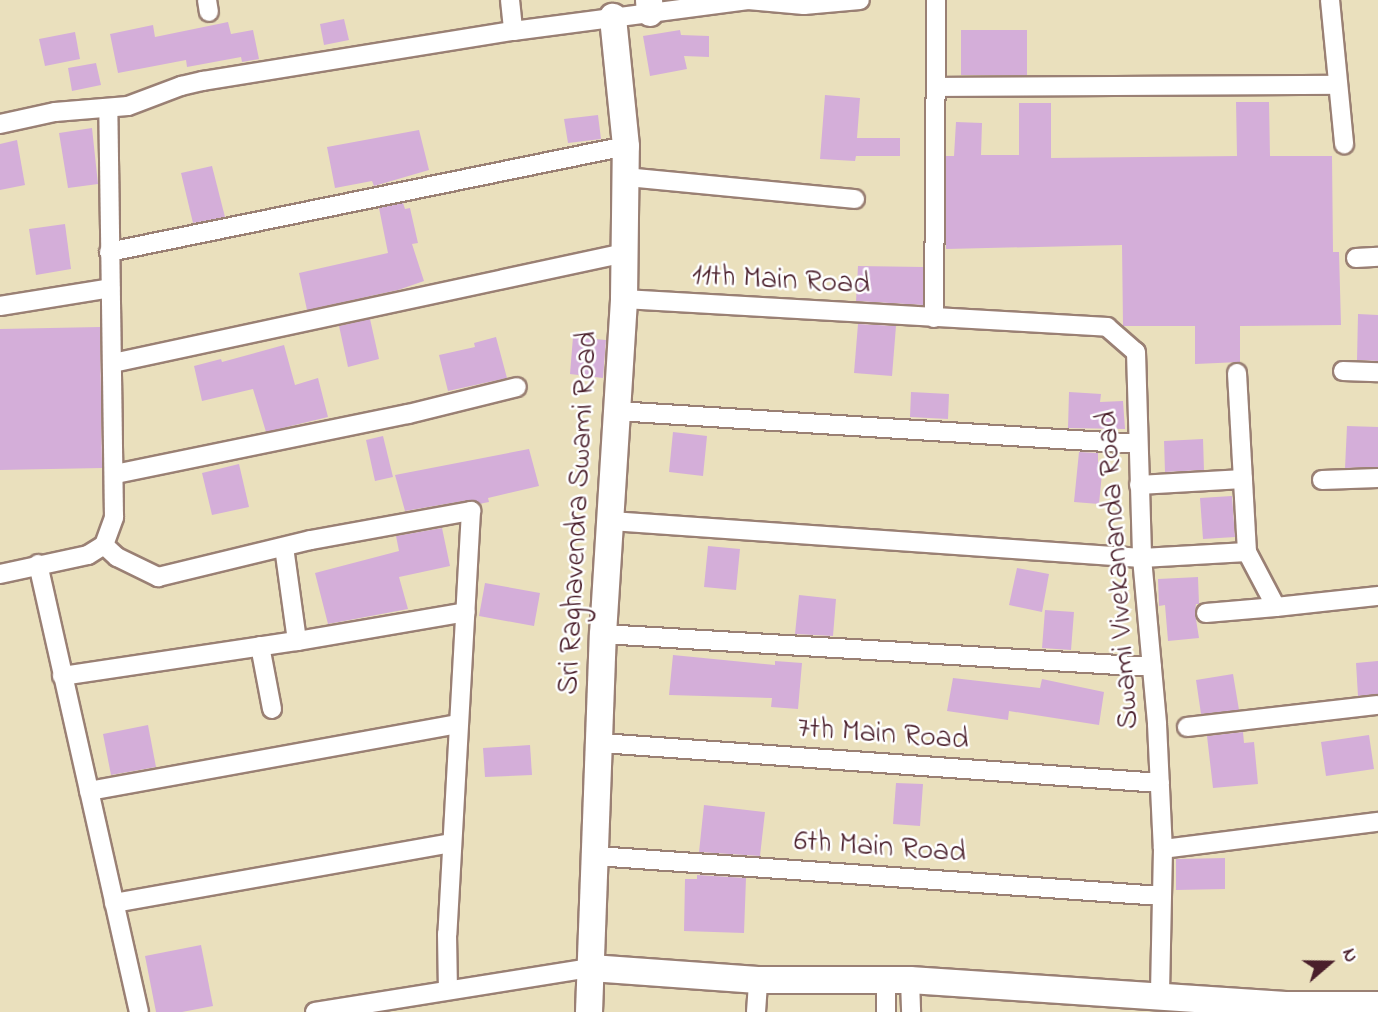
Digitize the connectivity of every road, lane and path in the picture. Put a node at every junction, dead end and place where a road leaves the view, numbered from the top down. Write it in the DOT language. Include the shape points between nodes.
graph roads {
  1 [pos="510,0"];
  2 [pos="860,0"];
  3 [pos="936,0"];
  4 [pos="1330,0"];
  5 [pos="804,3"];
  6 [pos="649,6"];
  7 [pos="613,17"];
  8 [pos="513,31"];
  9 [pos="1338,85"];
  10 [pos="937,87"];
  11 [pos="108,109"];
  12 [pos="0,124"];
  13 [pos="1344,144"];
  14 [pos="626,146"];
  15 [pos="626,177"];
  16 [pos="855,199"];
  17 [pos="109,252"];
  18 [pos="625,253"];
  19 [pos="1378,257"];
  20 [pos="1356,258"];
  21 [pos="111,288"];
  22 [pos="624,299"];
  23 [pos="0,306"];
  24 [pos="934,318"];
  25 [pos="113,363"];
  26 [pos="1343,371"];
  27 [pos="1378,372"];
  28 [pos="1237,373"];
  29 [pos="517,387"];
  30 [pos="617,411"];
  31 [pos="1137,444"];
  32 [pos="115,474"];
  33 [pos="1378,478"];
  34 [pos="1243,479"];
  35 [pos="1322,480"];
  36 [pos="1139,485"];
  37 [pos="611,521"];
  38 [pos="104,545"];
  39 [pos="284,547"];
  40 [pos="1247,552"];
  41 [pos="1142,558"];
  42 [pos="38,564"];
  43 [pos="0,574"];
  44 [pos="1378,596"];
  45 [pos="1276,607"];
  46 [pos="466,612"];
  47 [pos="1206,613"];
  48 [pos="603,634"];
  49 [pos="297,641"];
  50 [pos="260,646"];
  51 [pos="1152,667"];
  52 [pos="62,676"];
  53 [pos="1378,705"];
  54 [pos="272,709"];
  55 [pos="458,724"];
  56 [pos="1187,727"];
  57 [pos="601,743"];
  58 [pos="1160,783"];
  59 [pos="89,791"];
  60 [pos="1378,822"];
  61 [pos="452,843"];
  62 [pos="1163,849"];
  63 [pos="596,856"];
  64 [pos="1161,896"];
  65 [pos="114,903"];
  66 [pos="591,968"];
  67 [pos="758,980"];
  68 [pos="898,980"];
  69 [pos="448,990"];
  70 [pos="1160,996"];
  71 [pos="1378,1004"];
  72 [pos="1285,1008"];
  73 [pos="139,1012"];
  74 [pos="315,1012"];
  75 [pos="589,1012"];
  76 [pos="756,1012"];
  77 [pos="886,1012"];
  78 [pos="911,1012"];
  1 -- 8 [label="street"];
  2 -- 5 [label="street"];
  3 -- 10 [label="street"];
  4 -- 9 [label="street"];
  5 -- 6 [label="street"];
  6 -- 7 [label="street"];
  7 -- 8 [label="street"];
  7 -- 14 [label="street, Sri Raghavendra Swami Road"];
  8 -- 11 [label="street" via="203,81"];
  9 -- 10 [label="street"];
  9 -- 13 [label="street"];
  10 -- 24 [label="street"];
  11 -- 12 [label="street" via="55,112"];
  11 -- 17 [label="street"];
  14 -- 15 [label="street, Sri Raghavendra Swami Road"];
  14 -- 17 [label="street"];
  15 -- 16 [label="street"];
  15 -- 18 [label="street, Sri Raghavendra Swami Road"];
  17 -- 21 [label="street"];
  18 -- 22 [label="street, Sri Raghavendra Swami Road"];
  18 -- 25 [label="street"];
  19 -- 20 [label="street"];
  21 -- 23 [label="street"];
  21 -- 25 [label="street"];
  22 -- 24 [label="street, 11th Main Road"];
  22 -- 30 [label="street, Sri Raghavendra Swami Road"];
  24 -- 31 [label="street, Swami Vivekananda Road" via="1107,327 1136,352"];
  25 -- 32 [label="street"];
  26 -- 27 [label="street"];
  28 -- 34 [label="street"];
  29 -- 32 [label="street"];
  30 -- 31 [label="street"];
  30 -- 37 [label="street, Sri Raghavendra Swami Road"];
  31 -- 36 [label="street, Swami Vivekananda Road"];
  32 -- 38 [label="street" via="114,517"];
  33 -- 35 [label="street"];
  34 -- 36 [label="street"];
  34 -- 40 [label="street"];
  36 -- 41 [label="street, Swami Vivekananda Road"];
  37 -- 41 [label="street"];
  37 -- 48 [label="street, Sri Raghavendra Swami Road"];
  38 -- 39 [label="street" via="158,577"];
  38 -- 42 [label="street" via="88,555"];
  39 -- 46 [label="street" via="471,511"];
  39 -- 49 [label="street"];
  40 -- 41 [label="street"];
  40 -- 45 [label="street"];
  41 -- 51 [label="street, Swami Vivekananda Road"];
  42 -- 43 [label="street"];
  42 -- 52 [label="street"];
  44 -- 45 [label="street"];
  45 -- 47 [label="street"];
  46 -- 49 [label="street"];
  46 -- 55 [label="street"];
  48 -- 51 [label="street"];
  48 -- 57 [label="street, Sri Raghavendra Swami Road"];
  49 -- 50 [label="street"];
  50 -- 52 [label="street"];
  50 -- 54 [label="street"];
  51 -- 58 [label="street, Swami Vivekananda Road"];
  52 -- 59 [label="street"];
  53 -- 56 [label="street"];
  55 -- 59 [label="street"];
  55 -- 61 [label="street"];
  57 -- 58 [label="street, 7th Main Road"];
  57 -- 63 [label="street, Sri Raghavendra Swami Road"];
  58 -- 62 [label="street, Swami Vivekananda Road"];
  59 -- 65 [label="street"];
  60 -- 62 [label="street"];
  61 -- 65 [label="street"];
  61 -- 69 [label="street"];
  62 -- 64 [label="street, Swami Vivekananda Road"];
  63 -- 64 [label="street, 6th Main Road"];
  63 -- 66 [label="street, Sri Raghavendra Swami Road"];
  64 -- 70 [label="street, Swami Vivekananda Road"];
  65 -- 73 [label="street"];
  66 -- 67 [label="street"];
  66 -- 69 [label="street"];
  66 -- 75 [label="street, Sri Raghavendra Swami Road"];
  67 -- 68 [label="street"];
  67 -- 76 [label="street"];
  68 -- 70 [label="street"];
  68 -- 77 [label="street"];
  68 -- 78 [label="street"];
  69 -- 74 [label="street"];
  70 -- 72 [label="street"];
  71 -- 72 [label="street"];
}
